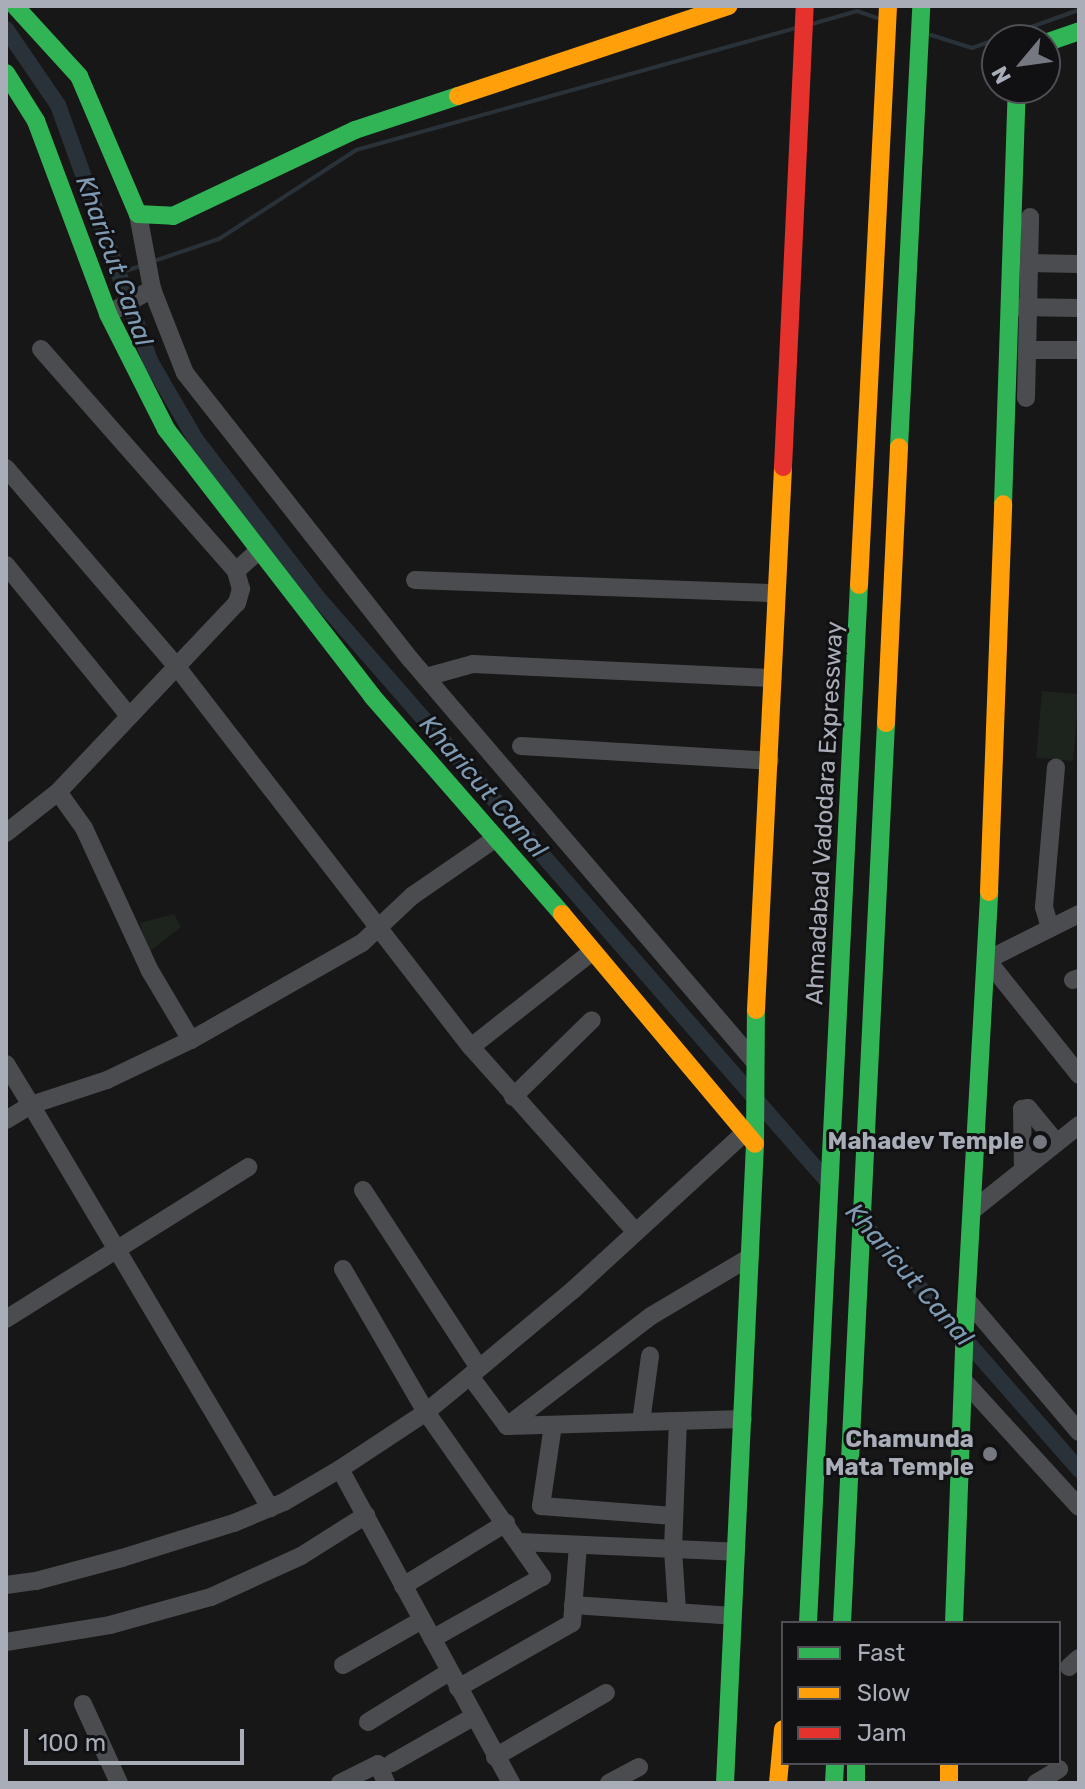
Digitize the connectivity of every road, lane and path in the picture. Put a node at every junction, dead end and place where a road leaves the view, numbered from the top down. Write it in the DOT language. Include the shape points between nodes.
graph roads {
  1 [pos="15,6"];
  2 [pos="728,6"];
  3 [pos="805,6"];
  4 [pos="888,6"];
  5 [pos="921,6"];
  6 [pos="6,73"];
  7 [pos="1017,104"];
  8 [pos="138,214"];
  9 [pos="1030,217"];
  10 [pos="1029,263"];
  11 [pos="1079,264"];
  12 [pos="152,289"];
  13 [pos="1019,307"];
  14 [pos="1079,308"];
  15 [pos="108,314"];
  16 [pos="41,349"];
  17 [pos="1027,350"];
  18 [pos="1079,350"];
  19 [pos="1026,398"];
  20 [pos="6,468"];
  21 [pos="259,550"];
  22 [pos="6,565"];
  23 [pos="236,571"];
  24 [pos="415,580"];
  25 [pos="775,593"];
  26 [pos="177,667"];
  27 [pos="426,677"];
  28 [pos="773,678"];
  29 [pos="129,716"];
  30 [pos="521,746"];
  31 [pos="770,761"];
  32 [pos="1056,768"];
  33 [pos="58,792"];
  34 [pos="6,833"];
  35 [pos="496,838"];
  36 [pos="1079,914"];
  37 [pos="379,927"];
  38 [pos="1050,928"];
  39 [pos="593,951"];
  40 [pos="987,960"];
  41 [pos="592,1020"];
  42 [pos="191,1040"];
  43 [pos="471,1047"];
  44 [pos="754,1061"];
  45 [pos="6,1064"];
  46 [pos="1079,1075"];
  47 [pos="513,1097"];
  48 [pos="31,1105"];
  49 [pos="6,1120"];
  50 [pos="1079,1125"];
  51 [pos="749,1139"];
  52 [pos="1057,1143"];
  53 [pos="248,1167"];
  54 [pos="1023,1170"];
  55 [pos="363,1190"];
  56 [pos="973,1210"];
  57 [pos="635,1231"];
  58 [pos="118,1252"];
  59 [pos="750,1257"];
  60 [pos="343,1269"];
  61 [pos="967,1300"];
  62 [pos="6,1319"];
  63 [pos="650,1356"];
  64 [pos="475,1372"];
  65 [pos="963,1380"];
  66 [pos="426,1412"];
  67 [pos="743,1419"];
  68 [pos="678,1421"];
  69 [pos="641,1422"];
  70 [pos="553,1425"];
  71 [pos="507,1426"];
  72 [pos="1079,1432"];
  73 [pos="851,1451"];
  74 [pos="340,1469"];
  75 [pos="1079,1507"];
  76 [pos="270,1508"];
  77 [pos="366,1515"];
  78 [pos="674,1516"];
  79 [pos="506,1523"];
  80 [pos="813,1526"];
  81 [pos="519,1542"];
  82 [pos="578,1545"];
  83 [pos="673,1549"];
  84 [pos="736,1552"];
  85 [pos="8,1581"];
  86 [pos="403,1586"];
  87 [pos="573,1605"];
  88 [pos="677,1610"];
  89 [pos="733,1616"];
  90 [pos="422,1620"];
  91 [pos="793,1621"];
  92 [pos="808,1621"];
  93 [pos="842,1621"];
  94 [pos="859,1621"];
  95 [pos="954,1621"];
  96 [pos="432,1639"];
  97 [pos="6,1642"];
  98 [pos="343,1665"];
  99 [pos="454,1680"];
  100 [pos="606,1693"];
  101 [pos="83,1704"];
  102 [pos="473,1717"];
  103 [pos="368,1722"];
  104 [pos="781,1751"];
  105 [pos="495,1757"];
  106 [pos="392,1763"];
  107 [pos="639,1767"];
  108 [pos="1059,1769"];
  109 [pos="119,1783"];
  110 [pos="340,1783"];
  111 [pos="386,1783"];
  112 [pos="511,1783"];
  113 [pos="609,1783"];
  114 [pos="725,1783"];
  115 [pos="778,1783"];
  116 [pos="1036,1783"];
  1 -- 8 [label="main road" via="79,76"];
  2 -- 8 [label="main road" via="355,130 173,216"];
  3 -- 25 [label="main road"];
  4 -- 80 [label="main road, Ahmadabad Vadodara Expressway"];
  5 -- 73 [label="main road"];
  6 -- 15 [label="main road" via="36,121"];
  7 -- 13 [label="main road"];
  8 -- 12 [label="street"];
  9 -- 10 [label="street"];
  10 -- 11 [label="street"];
  10 -- 13 [label="street"];
  12 -- 15 [label="street"];
  12 -- 27 [label="street" via="185,373"];
  13 -- 14 [label="street"];
  13 -- 17 [label="street"];
  13 -- 40 [label="main road"];
  15 -- 21 [label="main road" via="166,429"];
  16 -- 23 [label="street"];
  17 -- 18 [label="street"];
  17 -- 19 [label="street"];
  20 -- 26 [label="street"];
  21 -- 23 [label="street"];
  21 -- 35 [label="main road" via="372,696"];
  22 -- 29 [label="street"];
  23 -- 26 [label="street" via="241,589 237,603"];
  24 -- 25 [label="street"];
  25 -- 28 [label="main road"];
  26 -- 29 [label="street"];
  26 -- 37 [label="street"];
  27 -- 28 [label="street" via="473,664"];
  27 -- 44 [label="street"];
  28 -- 31 [label="main road"];
  29 -- 33 [label="street"];
  30 -- 31 [label="street"];
  31 -- 44 [label="main road"];
  32 -- 38 [label="street" via="1044,907"];
  33 -- 34 [label="street"];
  33 -- 42 [label="street" via="84,828 150,971"];
  35 -- 37 [label="street" via="412,896"];
  35 -- 39 [label="main road"];
  36 -- 38 [label="street"];
  37 -- 42 [label="street" via="362,943"];
  37 -- 43 [label="street"];
  38 -- 40 [label="street"];
  39 -- 43 [label="street"];
  39 -- 51 [label="main road"];
  40 -- 46 [label="street"];
  40 -- 56 [label="main road"];
  41 -- 47 [label="street"];
  42 -- 48 [label="street" via="107,1080"];
  43 -- 47 [label="street"];
  44 -- 51 [label="main road"];
  45 -- 48 [label="street"];
  47 -- 57 [label="street"];
  48 -- 49 [label="street"];
  48 -- 58 [label="street"];
  50 -- 52 [label="street"];
  51 -- 57 [label="street"];
  51 -- 59 [label="main road"];
  52 -- 54 [label="street"];
  52 -- 54 [label="street" via="1028,1108 1022,1109"];
  53 -- 58 [label="street"];
  54 -- 56 [label="street"];
  55 -- 64 [label="street"];
  56 -- 61 [label="main road"];
  57 -- 64 [label="street"];
  58 -- 62 [label="street"];
  58 -- 76 [label="street"];
  59 -- 67 [label="main road"];
  59 -- 71 [label="street" via="651,1316"];
  60 -- 66 [label="street"];
  61 -- 65 [label="main road"];
  61 -- 72 [label="street"];
  63 -- 69 [label="street"];
  64 -- 66 [label="street"];
  64 -- 71 [label="street"];
  65 -- 75 [label="street"];
  65 -- 95 [label="main road"];
  66 -- 74 [label="street"];
  66 -- 79 [label="street"];
  67 -- 68 [label="street"];
  67 -- 84 [label="main road"];
  68 -- 69 [label="street"];
  68 -- 78 [label="street"];
  69 -- 70 [label="street"];
  70 -- 71 [label="street"];
  70 -- 78 [label="street" via="541,1506"];
  73 -- 93 [label="main road"];
  73 -- 94 [label="main road" via="860,1507"];
  74 -- 76 [label="street"];
  74 -- 77 [label="street"];
  76 -- 85 [label="street" via="122,1558"];
  77 -- 86 [label="street"];
  77 -- 97 [label="street" via="301,1556 211,1597 110,1625"];
  78 -- 83 [label="street"];
  79 -- 81 [label="street"];
  79 -- 86 [label="street"];
  80 -- 91 [label="main road"];
  80 -- 92 [label="main road, Ahmadabad Vadodara Expressway"];
  81 -- 82 [label="street"];
  81 -- 96 [label="street" via="542,1577"];
  82 -- 83 [label="street"];
  82 -- 87 [label="street"];
  83 -- 84 [label="street"];
  83 -- 88 [label="street"];
  84 -- 89 [label="main road"];
  86 -- 90 [label="street"];
  87 -- 88 [label="street"];
  87 -- 99 [label="street" via="572,1623"];
  88 -- 89 [label="street"];
  89 -- 114 [label="main road"];
  90 -- 96 [label="street"];
  90 -- 98 [label="street"];
  96 -- 99 [label="street"];
  99 -- 102 [label="street"];
  99 -- 103 [label="street"];
  100 -- 105 [label="street"];
  101 -- 109 [label="street"];
  102 -- 105 [label="street"];
  102 -- 106 [label="street"];
  104 -- 115 [label="main road"];
  105 -- 112 [label="street"];
  107 -- 113 [label="street"];
  108 -- 116 [label="street"];
  110 -- 111 [label="street" via="378,1764"];
}
